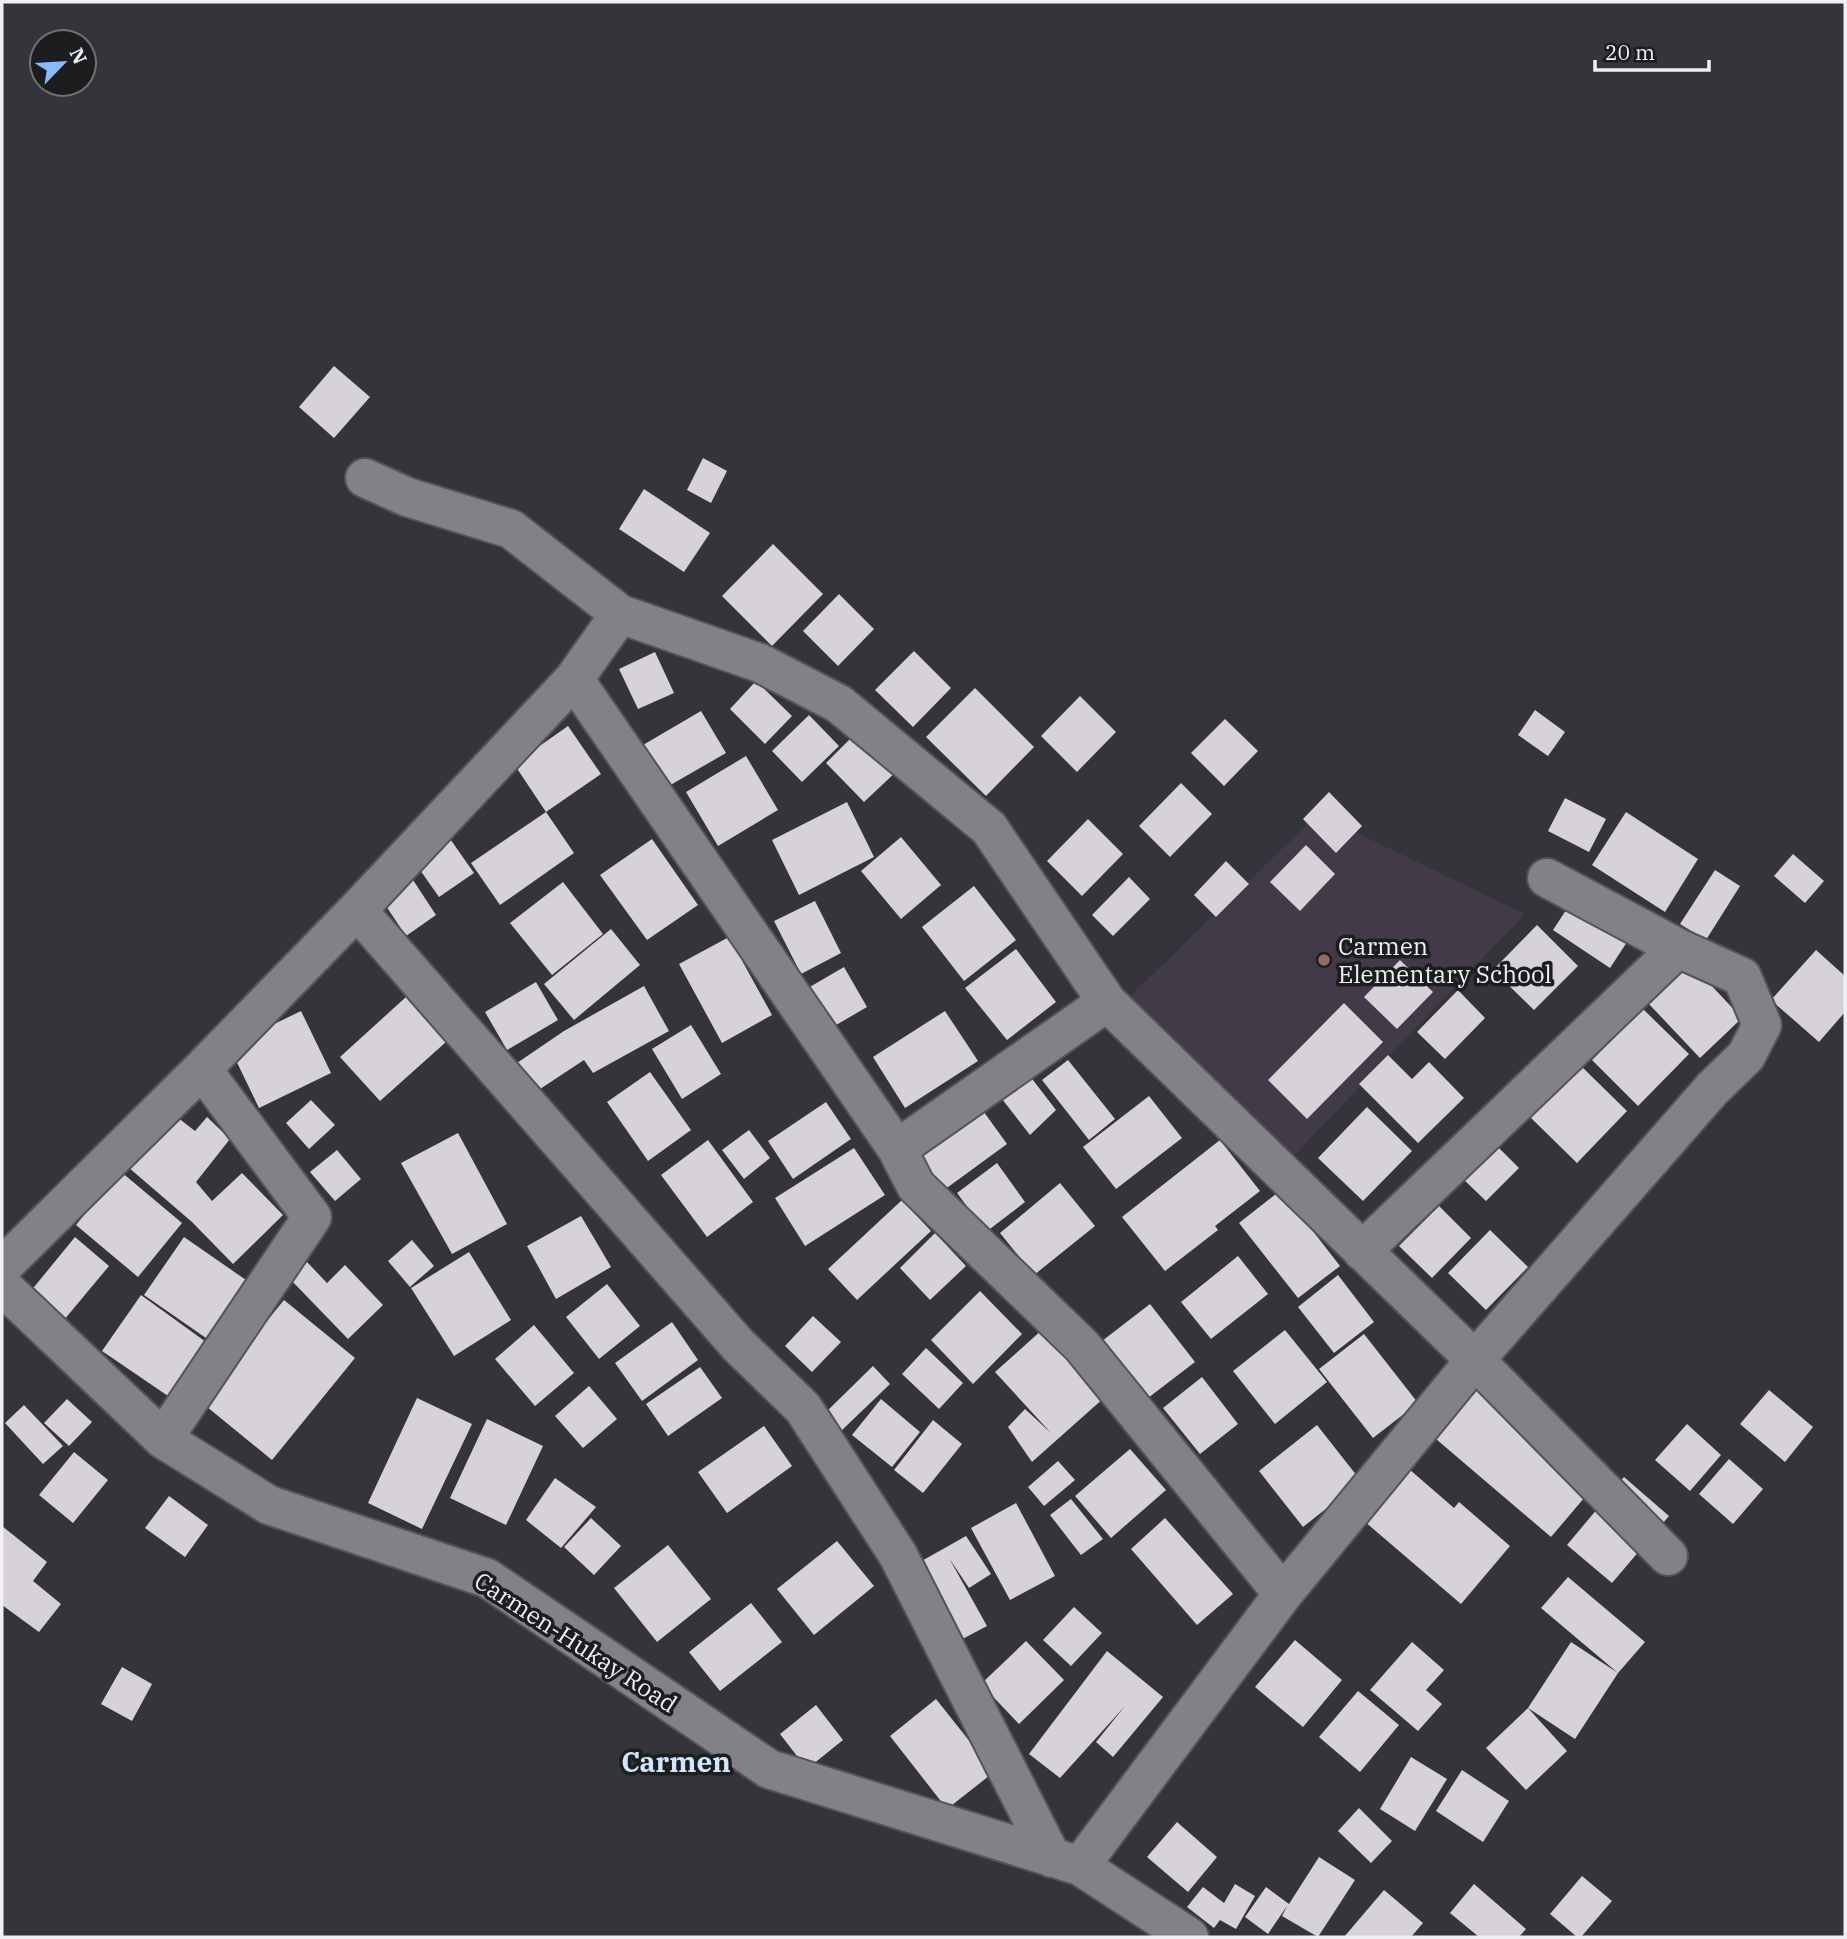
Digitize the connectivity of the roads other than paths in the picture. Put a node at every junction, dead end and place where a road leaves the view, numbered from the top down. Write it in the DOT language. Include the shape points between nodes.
graph roads {
  1 [pos="365,478"];
  2 [pos="620,614"];
  3 [pos="574,679"];
  4 [pos="1547,878"];
  5 [pos="357,910"];
  6 [pos="1678,948"];
  7 [pos="1107,1002"];
  8 [pos="202,1069"];
  9 [pos="897,1149"];
  10 [pos="1362,1251"];
  11 [pos="2,1267"];
  12 [pos="2,1286"];
  13 [pos="1475,1360"];
  14 [pos="163,1438"];
  15 [pos="1668,1556"];
  16 [pos="1283,1594"];
  17 [pos="1066,1862"];
  18 [pos="1189,1937"];
  1 -- 2 [label="street" via="407,497 510,529"];
  2 -- 3 [label="street"];
  2 -- 7 [label="street" via="760,663 839,704 989,828"];
  3 -- 5 [label="street"];
  3 -- 9 [label="street"];
  4 -- 6 [label="street"];
  5 -- 8 [label="street"];
  5 -- 17 [label="street" via="738,1345 803,1408 898,1555"];
  6 -- 10 [label="street"];
  6 -- 13 [label="street" via="1742,977 1762,1025 1746,1056"];
  7 -- 9 [label="street"];
  7 -- 10 [label="street"];
  8 -- 11 [label="street"];
  8 -- 14 [label="street" via="312,1217"];
  9 -- 16 [label="street" via="916,1186 1082,1346"];
  10 -- 13 [label="street"];
  12 -- 14 [label="street, Carmen-Hukay Road"];
  13 -- 15 [label="street"];
  13 -- 16 [label="street"];
  14 -- 17 [label="street, Carmen-Hukay Road" via="269,1506 487,1578 769,1769"];
  16 -- 17 [label="street"];
  17 -- 18 [label="street, Carmen-Hukay Road"];
}
